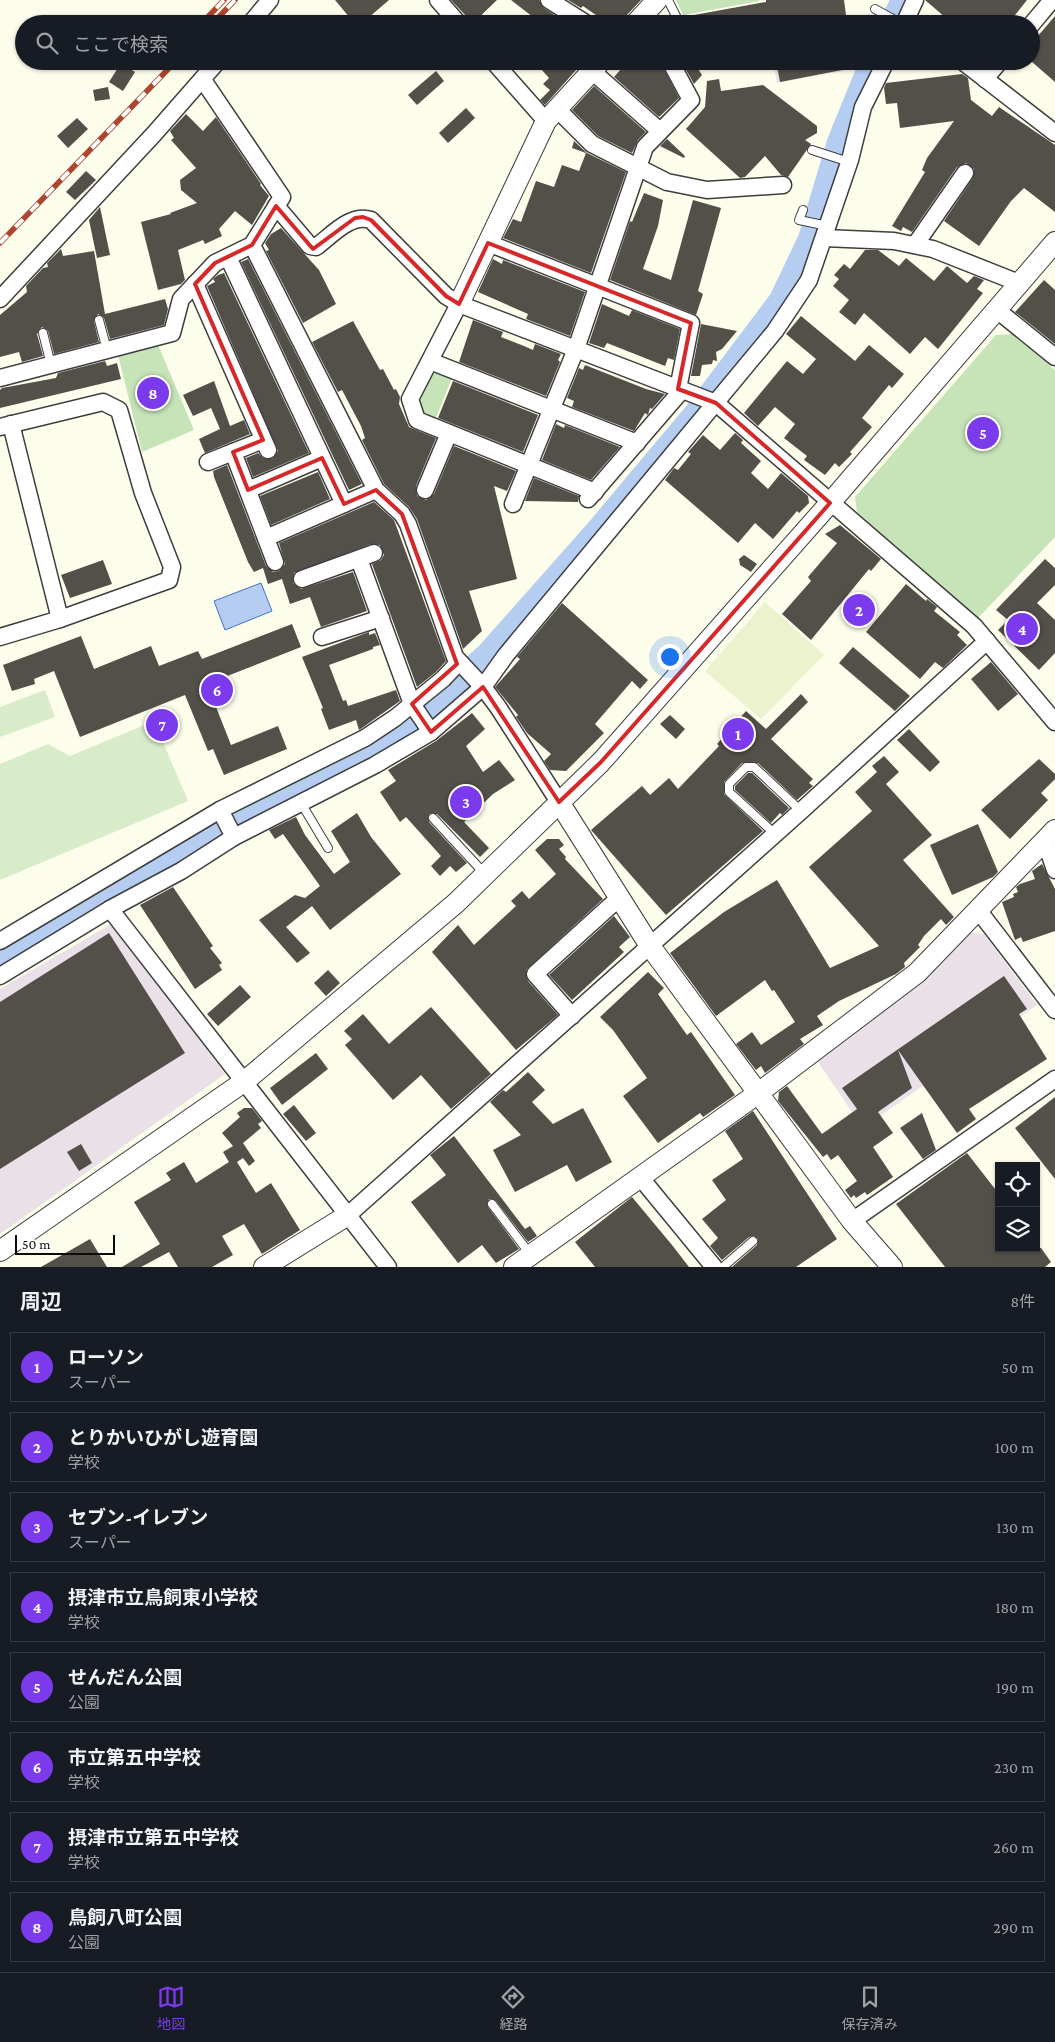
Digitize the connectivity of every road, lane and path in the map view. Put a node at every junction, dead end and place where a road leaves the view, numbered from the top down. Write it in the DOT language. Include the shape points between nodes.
graph roads {
  1 [pos="270,0"];
  2 [pos="438,0"];
  3 [pos="549,0"];
  4 [pos="668,0"];
  5 [pos="916,0"];
  6 [pos="1052,0"];
  7 [pos="875,9"];
  8 [pos="258,15"];
  9 [pos="451,15"];
  10 [pos="573,15"];
  11 [pos="676,15"];
  12 [pos="888,15"];
  13 [pos="908,15"];
  14 [pos="1039,15"];
  15 [pos="211,70"];
  16 [pos="503,70"];
  17 [pos="592,70"];
  18 [pos="600,70"];
  19 [pos="675,70"];
  20 [pos="882,70"];
  21 [pos="974,70"];
  22 [pos="992,70"];
  23 [pos="985,79"];
  24 [pos="203,80"];
  25 [pos="551,115"];
  26 [pos="660,131"];
  27 [pos="1055,132"];
  28 [pos="812,150"];
  29 [pos="844,161"];
  30 [pos="638,168"];
  31 [pos="965,173"];
  32 [pos="783,186"];
  33 [pos="276,206"];
  34 [pos="803,210"];
  35 [pos="824,230"];
  36 [pos="1055,242"];
  37 [pos="488,243"];
  38 [pos="252,245"];
  39 [pos="915,245"];
  40 [pos="228,257"];
  41 [pos="1019,283"];
  42 [pos="195,284"];
  43 [pos="597,286"];
  44 [pos="0,299"];
  45 [pos="459,304"];
  46 [pos="997,310"];
  47 [pos="99,320"];
  48 [pos="43,333"];
  49 [pos="576,348"];
  50 [pos="107,350"];
  51 [pos="1055,358"];
  52 [pos="430,361"];
  53 [pos="50,365"];
  54 [pos="0,378"];
  55 [pos="680,390"];
  56 [pos="716,402"];
  57 [pos="551,408"];
  58 [pos="6,426"];
  59 [pos="449,433"];
  60 [pos="637,443"];
  61 [pos="233,452"];
  62 [pos="322,458"];
  63 [pos="208,462"];
  64 [pos="528,464"];
  65 [pos="248,490"];
  66 [pos="376,490"];
  67 [pos="425,490"];
  68 [pos="830,503"];
  69 [pos="344,504"];
  70 [pos="513,504"];
  71 [pos="266,538"];
  72 [pos="275,562"];
  73 [pos="302,579"];
  74 [pos="381,618"];
  75 [pos="60,619"];
  76 [pos="0,637"];
  77 [pos="322,637"];
  78 [pos="987,641"];
  79 [pos="461,664"];
  80 [pos="479,682"];
  81 [pos="412,704"];
  82 [pos="1055,722"];
  83 [pos="431,732"];
  84 [pos="301,802"];
  85 [pos="559,802"];
  86 [pos="220,810"];
  87 [pos="801,811"];
  88 [pos="433,818"];
  89 [pos="775,834"];
  90 [pos="234,836"];
  91 [pos="1050,836"];
  92 [pos="328,848"];
  93 [pos="1055,870"];
  94 [pos="485,874"];
  95 [pos="619,898"];
  96 [pos="110,909"];
  97 [pos="978,910"];
  98 [pos="0,942"];
  99 [pos="650,946"];
  100 [pos="0,976"];
  101 [pos="1055,1010"];
  102 [pos="572,1016"];
  103 [pos="1055,1079"];
  104 [pos="246,1081"];
  105 [pos="757,1094"];
  106 [pos="640,1177"];
  107 [pos="492,1204"];
  108 [pos="348,1215"];
  109 [pos="852,1221"];
  110 [pos="753,1241"];
  111 [pos="0,1251"];
  112 [pos="531,1255"];
  113 [pos="264,1267"];
  114 [pos="388,1267"];
  115 [pos="514,1267"];
  116 [pos="714,1267"];
  117 [pos="723,1267"];
  118 [pos="892,1267"];
  1 -- 8 [label="street"];
  2 -- 9 [label="street"];
  3 -- 10 [label="street"];
  4 -- 11 [label="lane"];
  5 -- 13 [label="street"];
  6 -- 14 [label="street"];
  7 -- 12 [label="lane"];
  15 -- 24 [label="street"];
  16 -- 25 [label="street"];
  17 -- 25 [label="street"];
  18 -- 26 [label="street"];
  19 -- 26 [label="street" via="690,100"];
  20 -- 29 [label="street" via="863,107"];
  21 -- 23 [label="street"];
  22 -- 23 [label="street"];
  23 -- 27 [label="street"];
  24 -- 33 [label="street" via="282,197"];
  24 -- 44 [label="street"];
  25 -- 30 [label="street" via="592,144"];
  25 -- 37 [label="street"];
  26 -- 30 [label="street" via="645,147"];
  28 -- 29 [label="lane"];
  29 -- 35 [label="street"];
  30 -- 32 [label="street" via="667,182 707,190"];
  30 -- 43 [label="street"];
  31 -- 39 [label="street"];
  33 -- 38 [label="street"];
  33 -- 45 [label="street" via="310,246 316,247 355,218 371,220 446,296"];
  34 -- 35 [label="lane" via="799,220"];
  35 -- 39 [label="street"];
  35 -- 56 [label="street" via="809,280 775,331"];
  36 -- 41 [label="street"];
  37 -- 43 [label="street"];
  37 -- 45 [label="street"];
  38 -- 40 [label="street"];
  38 -- 66 [label="street"];
  39 -- 41 [label="street"];
  40 -- 42 [label="street" via="215,263"];
  40 -- 62 [label="street"];
  41 -- 46 [label="street"];
  42 -- 50 [label="street" via="181,299 172,333"];
  42 -- 61 [label="street" via="266,445"];
  43 -- 49 [label="street"];
  43 -- 55 [label="street" via="691,323"];
  45 -- 49 [label="street"];
  45 -- 52 [label="street"];
  46 -- 51 [label="street"];
  46 -- 68 [label="street"];
  47 -- 50 [label="lane"];
  48 -- 53 [label="lane"];
  49 -- 55 [label="street"];
  49 -- 57 [label="street"];
  50 -- 53 [label="street"];
  52 -- 57 [label="street"];
  52 -- 59 [label="street" via="410,399 417,420"];
  53 -- 54 [label="street"];
  55 -- 56 [label="street"];
  55 -- 60 [label="street"];
  56 -- 68 [label="street"];
  56 -- 80 [label="street" via="506,655"];
  57 -- 60 [label="street"];
  57 -- 64 [label="street"];
  58 -- 75 [label="street"];
  58 -- 75 [label="street" via="103,402 119,410 143,493 172,567 169,580"];
  59 -- 64 [label="street"];
  59 -- 67 [label="street"];
  60 -- 64 [label="street" via="592,496"];
  61 -- 63 [label="street"];
  61 -- 65 [label="street"];
  62 -- 65 [label="street"];
  62 -- 69 [label="street"];
  64 -- 70 [label="street"];
  65 -- 71 [label="street"];
  66 -- 69 [label="street"];
  66 -- 79 [label="street" via="408,524 455,657"];
  68 -- 78 [label="street" via="974,626"];
  68 -- 85 [label="street" via="601,762"];
  69 -- 71 [label="street"];
  71 -- 72 [label="street"];
  73 -- 74 [label="street" via="366,556"];
  74 -- 77 [label="street"];
  74 -- 81 [label="street"];
  75 -- 76 [label="street"];
  78 -- 82 [label="street"];
  78 -- 87 [label="street"];
  79 -- 80 [label="street"];
  79 -- 81 [label="street"];
  80 -- 83 [label="street"];
  80 -- 85 [label="street"];
  81 -- 83 [label="street"];
  81 -- 86 [label="street" via="365,738"];
  83 -- 84 [label="street" via="375,765"];
  84 -- 90 [label="street"];
  84 -- 92 [label="lane"];
  85 -- 94 [label="street"];
  85 -- 95 [label="street"];
  86 -- 90 [label="street"];
  86 -- 98 [label="street"];
  87 -- 89 [label="street"];
  87 -- 89 [label="lane" via="754,768 746,768 729,784 729,792"];
  88 -- 94 [label="lane"];
  89 -- 99 [label="street"];
  90 -- 96 [label="street" via="181,871"];
  91 -- 93 [label="street"];
  91 -- 97 [label="street"];
  94 -- 104 [label="street" via="456,903"];
  95 -- 99 [label="street"];
  95 -- 102 [label="street" via="536,974"];
  96 -- 100 [label="street"];
  96 -- 104 [label="street"];
  97 -- 101 [label="street"];
  97 -- 105 [label="street" via="917,973"];
  99 -- 102 [label="street"];
  99 -- 105 [label="street"];
  102 -- 108 [label="street"];
  103 -- 109 [label="street"];
  104 -- 108 [label="street"];
  104 -- 111 [label="street"];
  105 -- 106 [label="street"];
  105 -- 109 [label="street"];
  106 -- 112 [label="street"];
  106 -- 116 [label="street"];
  107 -- 112 [label="lane"];
  108 -- 113 [label="street"];
  108 -- 114 [label="street"];
  109 -- 118 [label="street"];
  110 -- 117 [label="lane"];
  112 -- 115 [label="street"];
}
